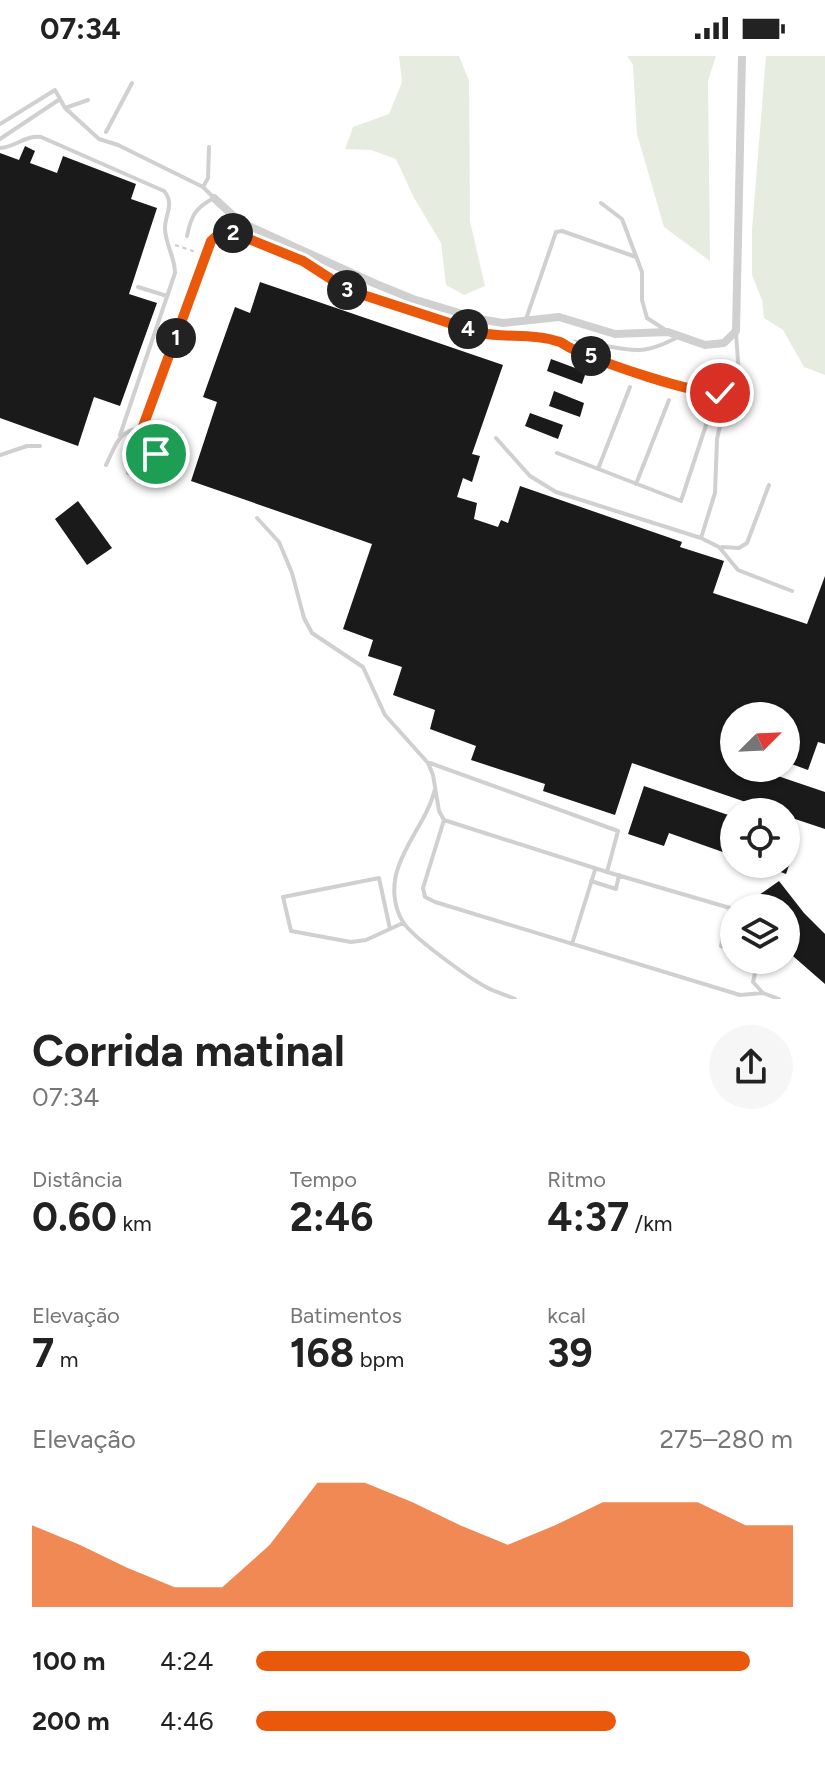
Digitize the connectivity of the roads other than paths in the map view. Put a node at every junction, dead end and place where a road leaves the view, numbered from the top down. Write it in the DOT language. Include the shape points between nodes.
graph roads {
  1 [pos="742,56"];
  2 [pos="132,83"];
  3 [pos="60,99"];
  4 [pos="88,100"];
  5 [pos="65,108"];
  6 [pos="0,124"];
  7 [pos="106,132"];
  8 [pos="0,139"];
  9 [pos="209,147"];
  10 [pos="0,148"];
  11 [pos="203,187"];
  12 [pos="214,198"];
  13 [pos="601,203"];
  14 [pos="187,236"];
  15 [pos="636,257"];
  16 [pos="138,287"];
  17 [pos="167,296"];
  18 [pos="525,321"];
  19 [pos="736,331"];
  20 [pos="668,332"];
  21 [pos="679,336"];
  22 [pos="562,343"];
  23 [pos="131,382"];
  24 [pos="137,384"];
  25 [pos="630,387"];
  26 [pos="669,400"];
  27 [pos="710,413"];
  28 [pos="722,417"];
  29 [pos="142,429"];
  30 [pos="120,435"];
  31 [pos="496,438"];
  32 [pos="40,446"];
  33 [pos="557,453"];
  34 [pos="0,455"];
  35 [pos="106,465"];
  36 [pos="598,469"];
  37 [pos="128,473"];
  38 [pos="138,477"];
  39 [pos="636,484"];
  40 [pos="769,485"];
  41 [pos="257,518"];
  42 [pos="701,538"];
  43 [pos="719,547"];
  44 [pos="792,591"];
  45 [pos="428,763"];
  46 [pos="436,787"];
  47 [pos="444,820"];
  48 [pos="595,869"];
  49 [pos="607,872"];
  50 [pos="619,875"];
  51 [pos="591,881"];
  52 [pos="720,905"];
  53 [pos="403,923"];
  54 [pos="390,929"];
  55 [pos="572,944"];
  56 [pos="755,974"];
  57 [pos="763,993"];
  58 [pos="515,999"];
  59 [pos="779,999"];
  1 -- 19 [label="street"];
  2 -- 7 [label="lane"];
  3 -- 5 [label="lane"];
  3 -- 6 [label="lane" via="55,90"];
  3 -- 8 [label="lane"];
  4 -- 5 [label="lane"];
  5 -- 11 [label="lane" via="99,139"];
  9 -- 11 [label="lane"];
  10 -- 17 [label="lane" via="41,137 164,191 171,204 165,224 175,261"];
  11 -- 12 [label="lane"];
  12 -- 14 [label="lane" via="197,207"];
  12 -- 18 [label="street" via="240,222 394,292 492,322"];
  13 -- 15 [label="lane" via="622,219"];
  15 -- 18 [label="lane" via="556,232"];
  15 -- 20 [label="lane" via="647,318"];
  16 -- 17 [label="lane"];
  17 -- 24 [label="lane"];
  18 -- 20 [label="street" via="559,317 622,335"];
  19 -- 21 [label="street" via="715,345"];
  19 -- 22 [label="lane" via="739,375 720,393 634,371"];
  20 -- 21 [label="street"];
  21 -- 22 [label="lane" via="638,350 578,340"];
  22 -- 29 [label="lane" via="480,333 348,290 303,261 234,233 220,233 211,241"];
  23 -- 24 [label="lane"];
  24 -- 30 [label="lane"];
  25 -- 36 [label="lane"];
  26 -- 39 [label="lane"];
  27 -- 39 [label="lane" via="681,501"];
  28 -- 42 [label="lane" via="715,493"];
  29 -- 30 [label="lane"];
  29 -- 37 [label="lane"];
  29 -- 38 [label="lane" via="156,443 156,454"];
  30 -- 35 [label="lane"];
  31 -- 42 [label="lane" via="530,476 556,492"];
  32 -- 34 [label="lane"];
  33 -- 36 [label="lane"];
  36 -- 39 [label="lane"];
  40 -- 43 [label="lane" via="747,543"];
  41 -- 45 [label="lane" via="279,542 312,633 363,667 385,715"];
  42 -- 43 [label="lane"];
  43 -- 44 [label="lane" via="738,570"];
  45 -- 46 [label="lane"];
  45 -- 49 [label="lane" via="618,831"];
  46 -- 47 [label="lane"];
  46 -- 53 [label="lane" via="394,880"];
  47 -- 48 [label="lane"];
  47 -- 55 [label="lane" via="423,888 425,897"];
  48 -- 49 [label="lane"];
  48 -- 51 [label="lane"];
  49 -- 50 [label="lane"];
  50 -- 51 [label="lane" via="616,889"];
  50 -- 52 [label="lane"];
  51 -- 55 [label="lane"];
  53 -- 54 [label="lane"];
  53 -- 58 [label="lane" via="477,981"];
  54 -- 54 [label="lane" via="379,878 283,897 291,931 351,942"];
  55 -- 57 [label="lane" via="740,995"];
  56 -- 57 [label="lane" via="753,982"];
  57 -- 59 [label="lane"];
}
